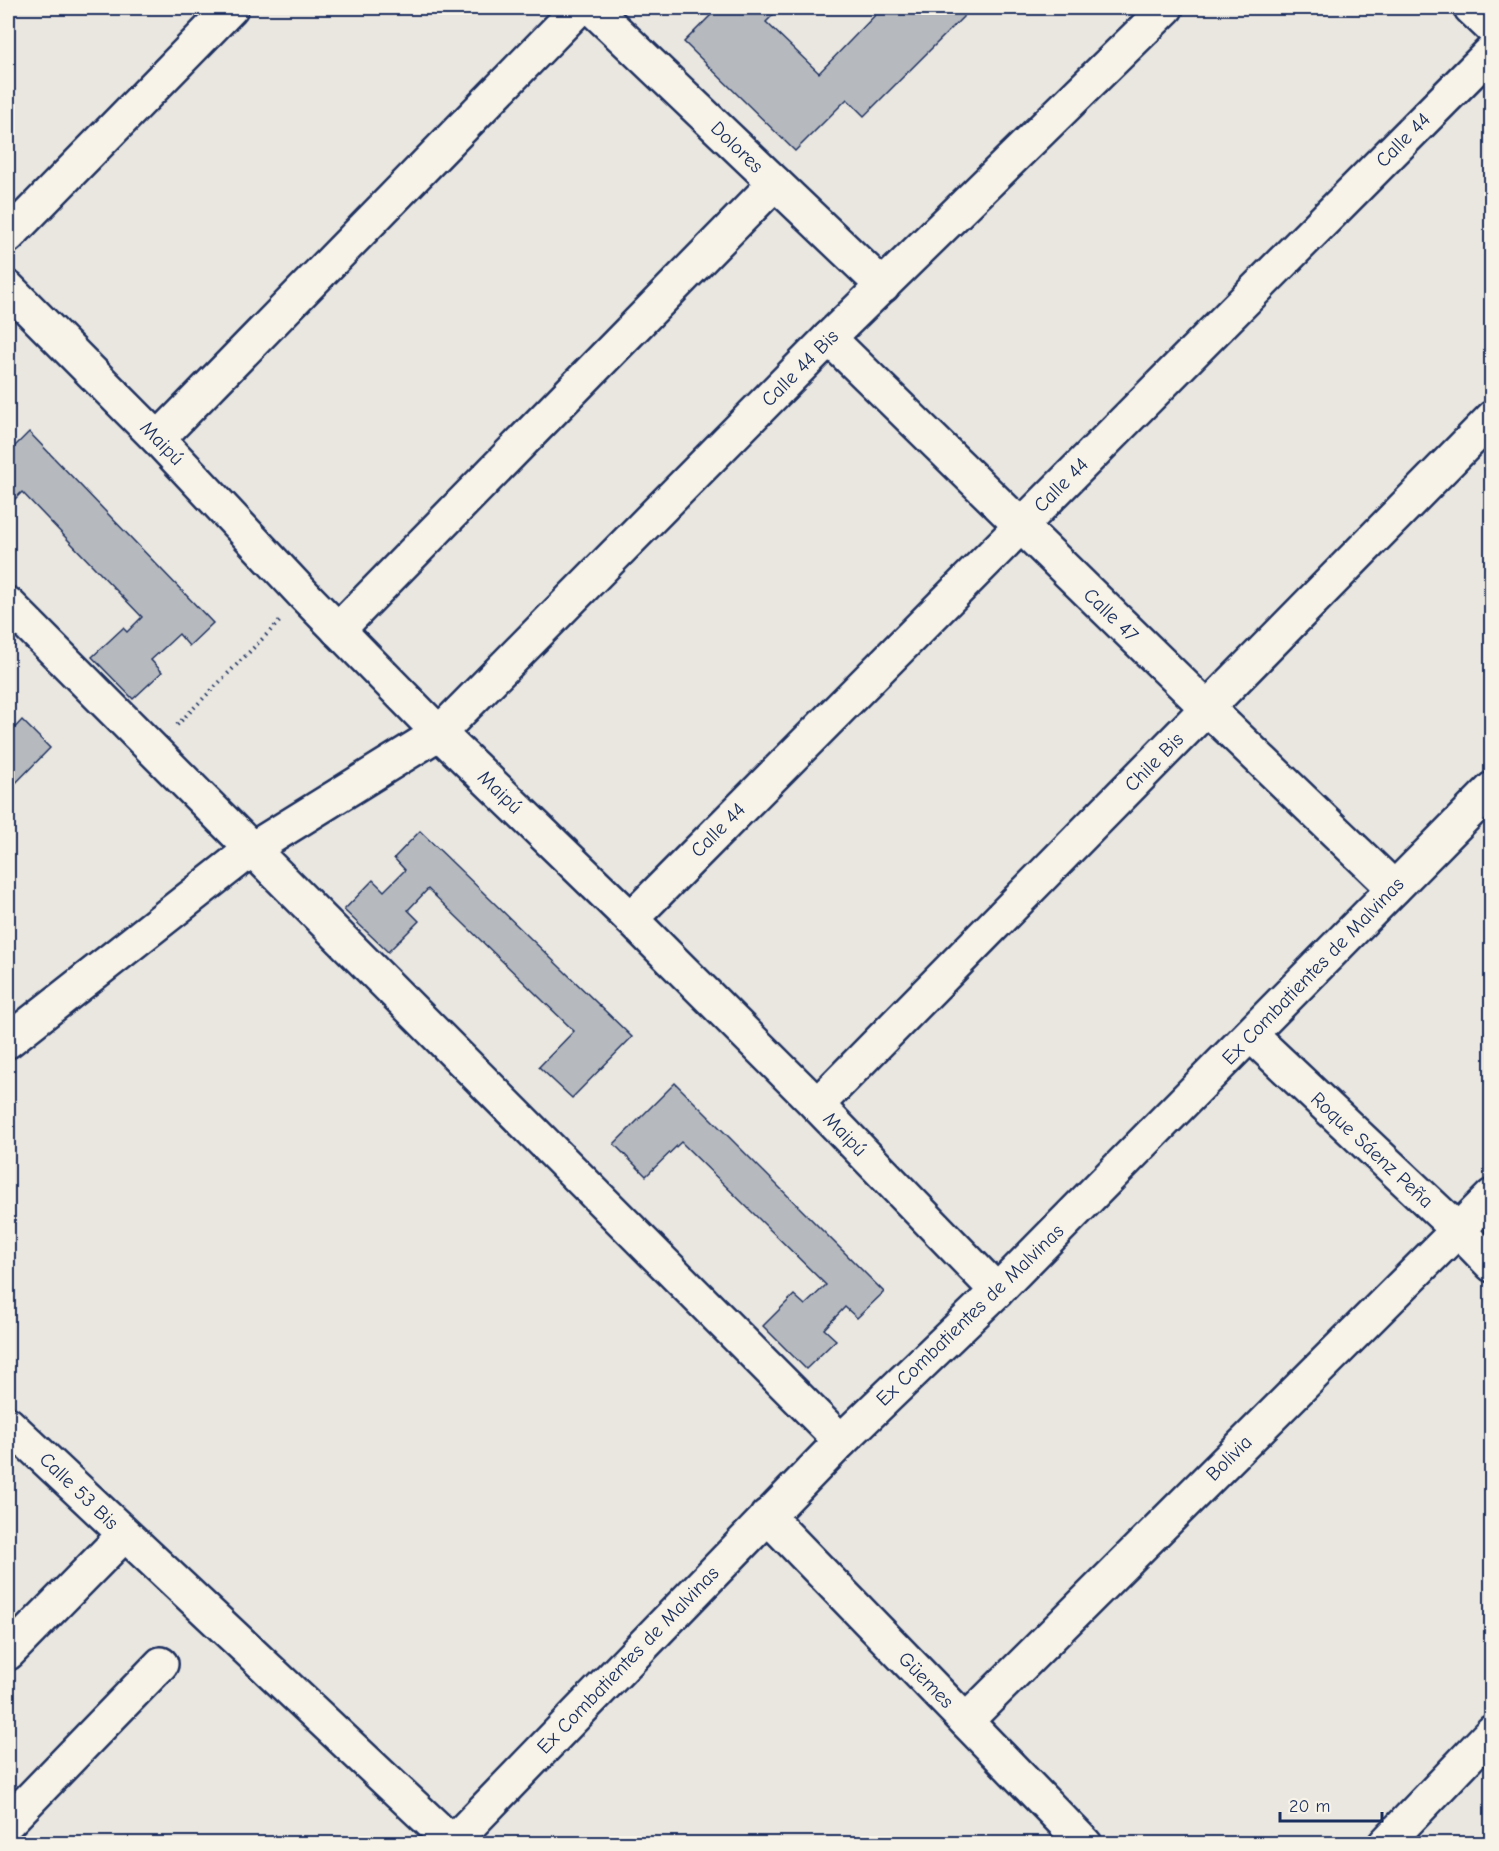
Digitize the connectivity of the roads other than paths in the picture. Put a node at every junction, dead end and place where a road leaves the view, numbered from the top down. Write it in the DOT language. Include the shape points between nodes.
graph roads {
  1 [pos="231,8"];
  2 [pos="579,8"];
  3 [pos="592,8"];
  4 [pos="1166,8"];
  5 [pos="1471,8"];
  6 [pos="1491,28"];
  7 [pos="1491,51"];
  8 [pos="775,183"];
  9 [pos="8,236"];
  10 [pos="883,286"];
  11 [pos="8,288"];
  12 [pos="829,338"];
  13 [pos="1491,418"];
  14 [pos="158,439"];
  15 [pos="1020,526"];
  16 [pos="8,604"];
  17 [pos="338,630"];
  18 [pos="1207,708"];
  19 [pos="439,733"];
  20 [pos="1491,789"];
  21 [pos="252,849"];
  22 [pos="1394,888"];
  23 [pos="630,919"];
  24 [pos="1251,1035"];
  25 [pos="8,1041"];
  26 [pos="817,1105"];
  27 [pos="1491,1196"];
  28 [pos="1458,1230"];
  29 [pos="1491,1265"];
  30 [pos="997,1291"];
  31 [pos="8,1424"];
  32 [pos="841,1441"];
  33 [pos="767,1516"];
  34 [pos="124,1535"];
  35 [pos="8,1653"];
  36 [pos="161,1664"];
  37 [pos="966,1721"];
  38 [pos="1491,1732"];
  39 [pos="8,1822"];
  40 [pos="452,1843"];
  41 [pos="1085,1844"];
  42 [pos="1386,1844"];
  1 -- 9 [label="street"];
  2 -- 14 [label="street"];
  3 -- 8 [label="street, Dolores"];
  4 -- 10 [label="street, Calle 44 Bis"];
  5 -- 6 [label="street"];
  7 -- 15 [label="street, Calle 44"];
  8 -- 10 [label="street, Dolores"];
  8 -- 17 [label="street"];
  10 -- 12 [label="street, Calle 44 Bis"];
  11 -- 14 [label="street, Maipú"];
  12 -- 15 [label="street, Calle 47"];
  12 -- 19 [label="street, Calle 44 Bis"];
  13 -- 18 [label="street, Chile Bis"];
  14 -- 17 [label="street, Maipú"];
  15 -- 18 [label="street, Calle 47"];
  15 -- 23 [label="street, Calle 44"];
  16 -- 21 [label="street"];
  17 -- 19 [label="street, Maipú"];
  18 -- 22 [label="street, Calle 47"];
  18 -- 26 [label="street, Chile Bis"];
  19 -- 21 [label="street, Calle 44 Bis"];
  19 -- 23 [label="street, Maipú"];
  20 -- 22 [label="street, Ex Combatientes de Malvinas"];
  21 -- 25 [label="street, Calle 44 Bis"];
  21 -- 32 [label="street"];
  22 -- 24 [label="street, Ex Combatientes de Malvinas"];
  23 -- 26 [label="street, Maipú"];
  24 -- 28 [label="street, Roque Sáenz Peña"];
  24 -- 30 [label="street, Ex Combatientes de Malvinas"];
  26 -- 30 [label="street, Maipú"];
  27 -- 28 [label="street, Bolivia"];
  28 -- 29 [label="street, Roque Sáenz Peña"];
  28 -- 37 [label="street, Bolivia"];
  30 -- 32 [label="street, Ex Combatientes de Malvinas"];
  31 -- 34 [label="street, Calle 53 Bis"];
  32 -- 33 [label="street, Ex Combatientes de Malvinas"];
  33 -- 37 [label="street, Güemes"];
  33 -- 40 [label="street, Ex Combatientes de Malvinas"];
  34 -- 35 [label="street"];
  34 -- 40 [label="street, Calle 53 Bis"];
  36 -- 39 [label="street"];
  37 -- 41 [label="street, Güemes"];
  38 -- 42 [label="street"];
}
